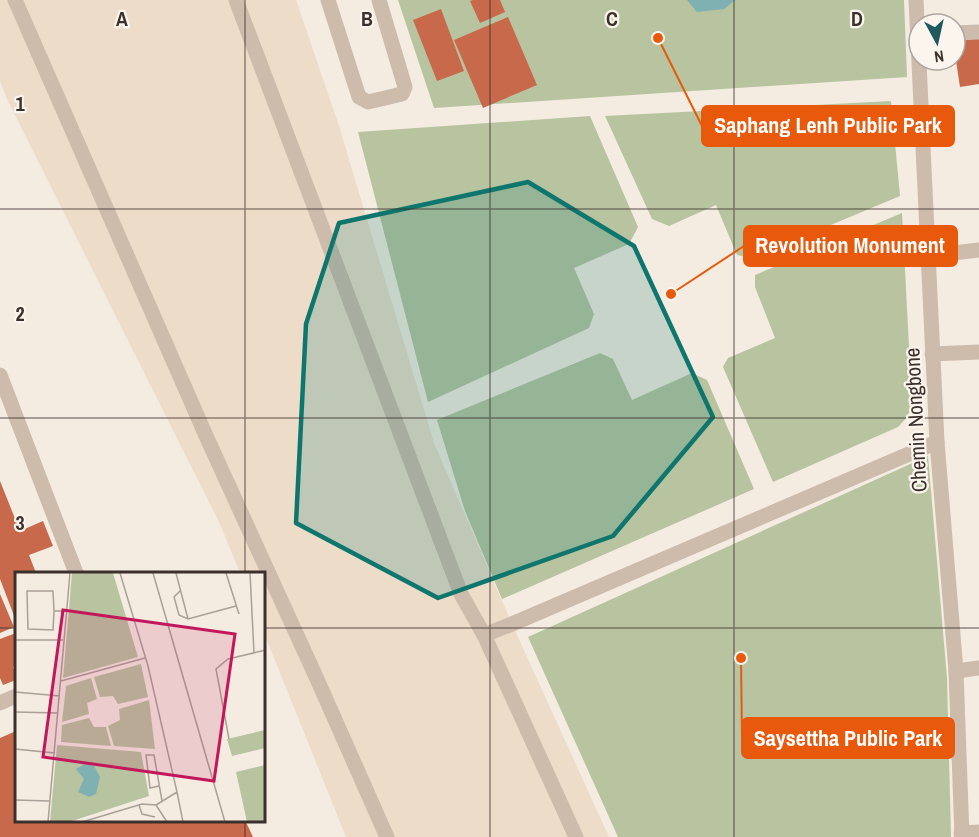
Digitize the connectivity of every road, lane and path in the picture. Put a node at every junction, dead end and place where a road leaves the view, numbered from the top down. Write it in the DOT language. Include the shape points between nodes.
graph roads {
  1 [pos="15,0"];
  2 [pos="236,0"];
  3 [pos="328,0"];
  4 [pos="379,0"];
  5 [pos="920,72"];
  6 [pos="979,250"];
  7 [pos="928,256"];
  8 [pos="979,352"];
  9 [pos="933,354"];
  10 [pos="0,375"];
  11 [pos="937,442"];
  12 [pos="76,572"];
  13 [pos="484,635"];
  14 [pos="979,668"];
  15 [pos="956,671"];
  16 [pos="15,696"];
  17 [pos="0,703"];
  18 [pos="979,832"];
  19 [pos="962,835"];
  20 [pos="387,837"];
  21 [pos="576,837"];
  1 -- 20 [label="street"];
  2 -- 13 [label="street" via="460,594"];
  3 -- 4 [label="street" via="359,97 368,102 402,94 405,87"];
  5 -- 7 [label="street, Chemin Nongbone"];
  6 -- 7 [label="street"];
  7 -- 9 [label="street, Chemin Nongbone"];
  8 -- 9 [label="street"];
  9 -- 11 [label="street, Chemin Nongbone"];
  10 -- 12 [label="street"];
  11 -- 13 [label="street"];
  11 -- 15 [label="street, Chemin Nongbone"];
  13 -- 21 [label="street"];
  14 -- 15 [label="street"];
  15 -- 19 [label="street, Chemin Nongbone"];
  16 -- 17 [label="street"];
  18 -- 19 [label="street"];
}
